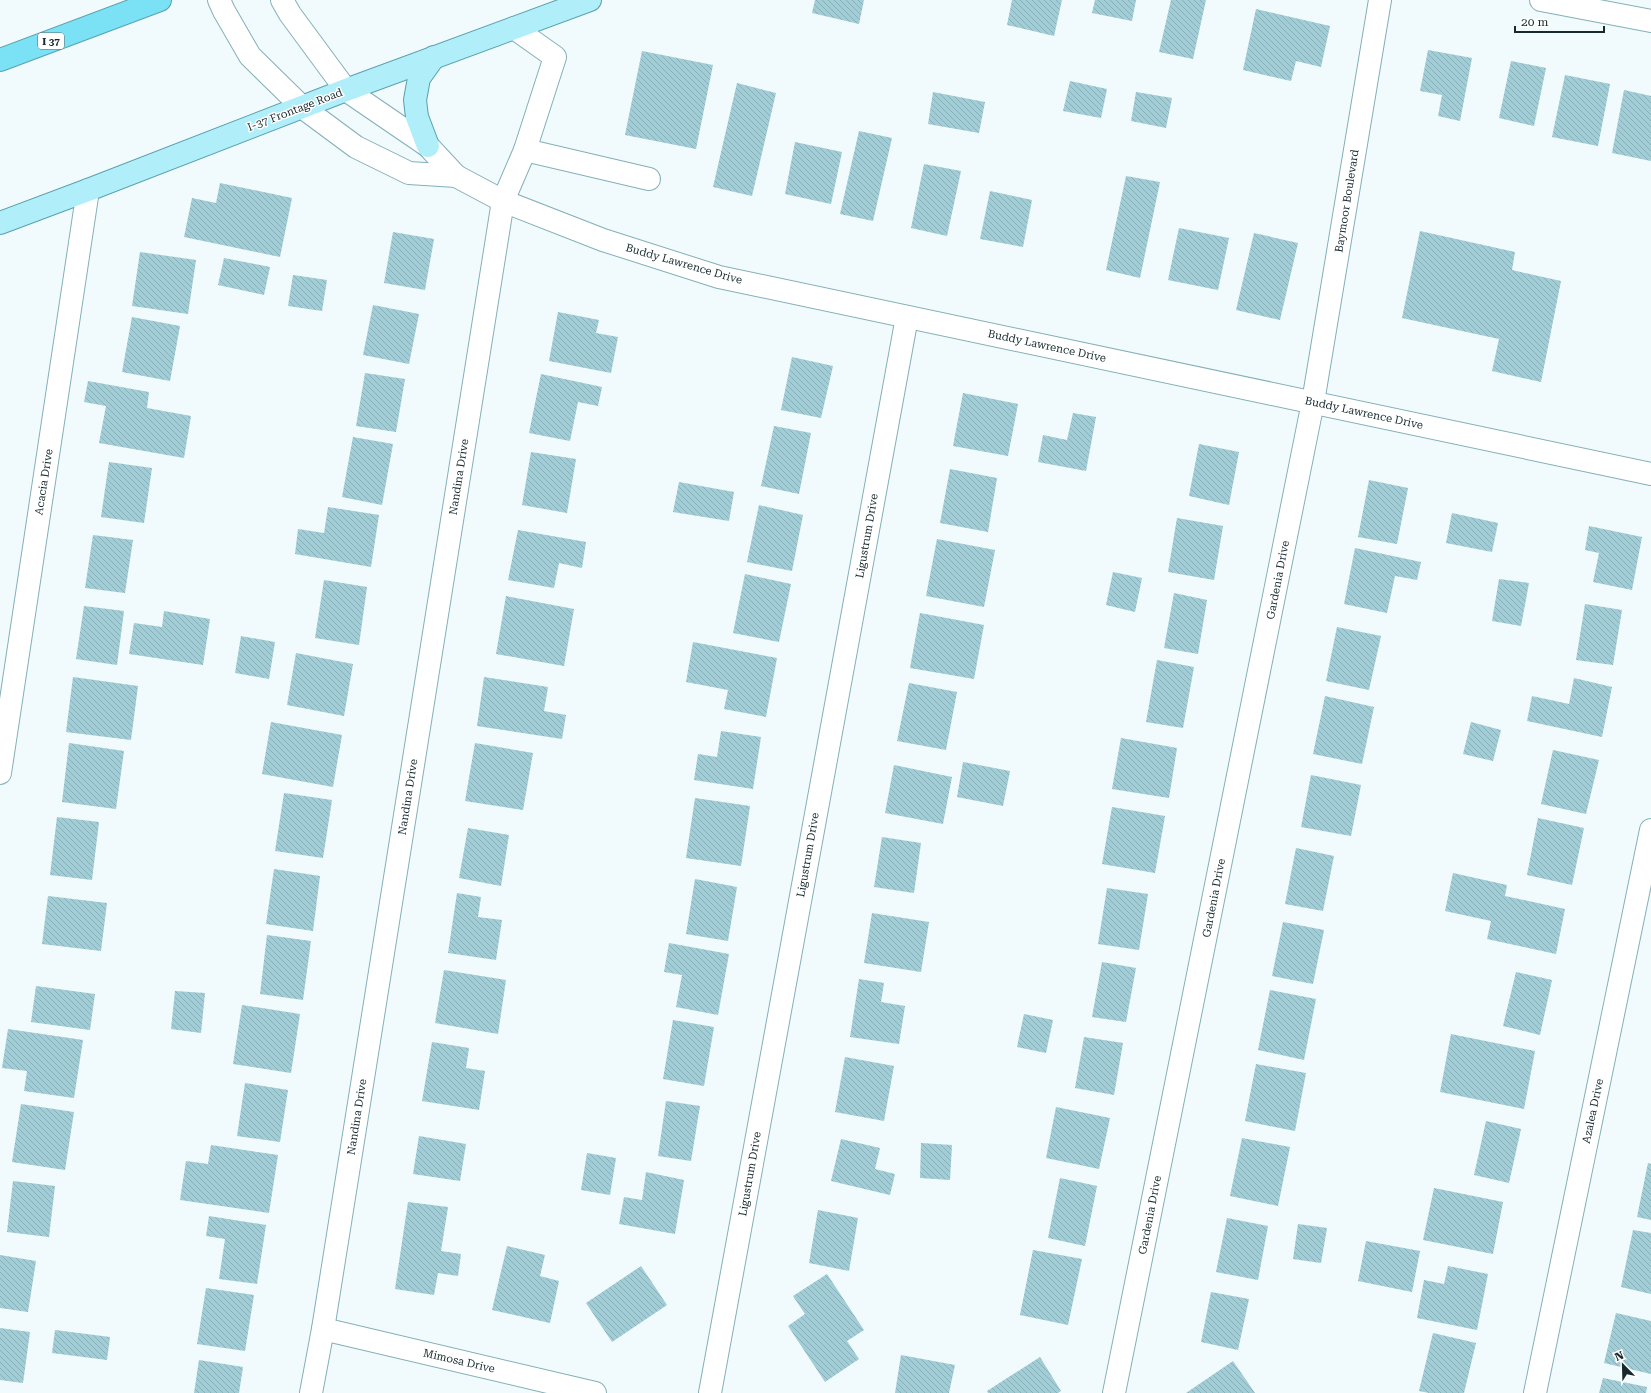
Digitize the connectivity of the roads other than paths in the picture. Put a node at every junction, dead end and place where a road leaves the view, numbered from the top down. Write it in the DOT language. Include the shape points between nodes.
graph roads {
  1 [pos="160,0"];
  2 [pos="219,0"];
  3 [pos="282,0"];
  4 [pos="590,0"];
  5 [pos="1380,0"];
  6 [pos="1541,0"];
  7 [pos="1651,21"];
  8 [pos="514,28"];
  9 [pos="434,57"];
  10 [pos="0,60"];
  11 [pos="346,90"];
  12 [pos="302,107"];
  13 [pos="428,146"];
  14 [pos="525,150"];
  15 [pos="456,176"];
  16 [pos="649,179"];
  17 [pos="88,190"];
  18 [pos="503,201"];
  19 [pos="0,223"];
  20 [pos="907,317"];
  21 [pos="1313,402"];
  22 [pos="1651,474"];
  23 [pos="0,773"];
  24 [pos="1651,830"];
  25 [pos="323,1329"];
  26 [pos="311,1393"];
  27 [pos="594,1393"];
  28 [pos="710,1393"];
  29 [pos="1114,1393"];
  30 [pos="1535,1393"];
  1 -- 10 [label="highway, I 37"];
  2 -- 12 [label="street, Buddy Lawrence Drive" via="250,56"];
  3 -- 11 [label="street, Buddy Lawrence Drive"];
  4 -- 8 [label="main road, I-37 Frontage Road"];
  5 -- 21 [label="street, Baymoor Boulevard"];
  6 -- 7 [label="street"];
  8 -- 9 [label="main road, I-37 Frontage Road"];
  8 -- 14 [label="street, Nandina Drive" via="555,57"];
  9 -- 11 [label="main road, I-37 Frontage Road"];
  9 -- 13 [label="main road" via="419,78 415,100 417,117"];
  11 -- 12 [label="main road, I-37 Frontage Road"];
  11 -- 13 [label="street, Buddy Lawrence Drive"];
  12 -- 15 [label="street, Buddy Lawrence Drive" via="356,146 409,173"];
  12 -- 17 [label="main road, I-37 Frontage Road"];
  13 -- 15 [label="street, Buddy Lawrence Drive"];
  14 -- 16 [label="street"];
  14 -- 18 [label="street, Nandina Drive"];
  15 -- 18 [label="street, Buddy Lawrence Drive"];
  17 -- 19 [label="main road, I-37 Frontage Road"];
  17 -- 23 [label="street, Acacia Drive"];
  18 -- 20 [label="street, Buddy Lawrence Drive" via="603,240 719,277"];
  18 -- 25 [label="street, Nandina Drive"];
  20 -- 21 [label="street, Buddy Lawrence Drive"];
  20 -- 28 [label="street, Ligustrum Drive"];
  21 -- 22 [label="street, Buddy Lawrence Drive"];
  21 -- 29 [label="street, Gardenia Drive"];
  24 -- 30 [label="street, Azalea Drive"];
  25 -- 26 [label="street, Nandina Drive"];
  25 -- 27 [label="street, Mimosa Drive"];
}
